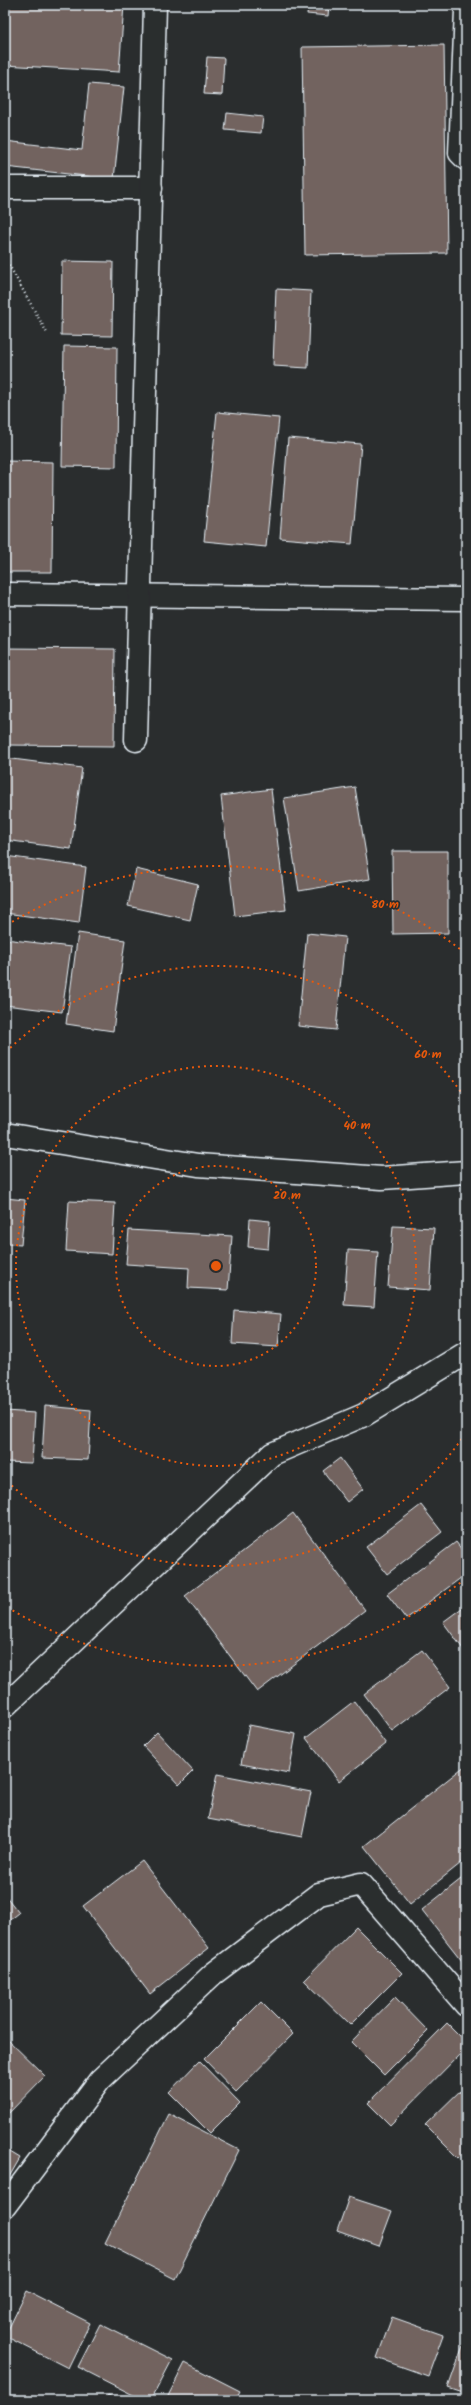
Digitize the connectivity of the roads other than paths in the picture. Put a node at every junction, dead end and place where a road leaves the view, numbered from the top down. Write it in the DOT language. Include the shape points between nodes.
graph roads {
  1 [pos="155,5"];
  2 [pos="466,10"];
  3 [pos="466,159"];
  4 [pos="5,188"];
  5 [pos="151,188"];
  6 [pos="5,594"];
  7 [pos="140,595"];
  8 [pos="466,599"];
  9 [pos="136,740"];
  10 [pos="5,1134"];
  11 [pos="466,1172"];
  12 [pos="466,1353"];
  13 [pos="5,1706"];
  14 [pos="466,2005"];
  15 [pos="5,2206"];
  1 -- 5 [label="street"];
  2 -- 3 [label="street" via="460,153"];
  4 -- 5 [label="street"];
  5 -- 7 [label="street"];
  6 -- 7 [label="street"];
  7 -- 8 [label="street"];
  7 -- 9 [label="street"];
  10 -- 11 [label="street" via="198,1165 382,1178"];
  12 -- 13 [label="street" via="364,1416 272,1454"];
  14 -- 15 [label="street" via="361,1884 319,1894 213,1974 100,2080"];
}
